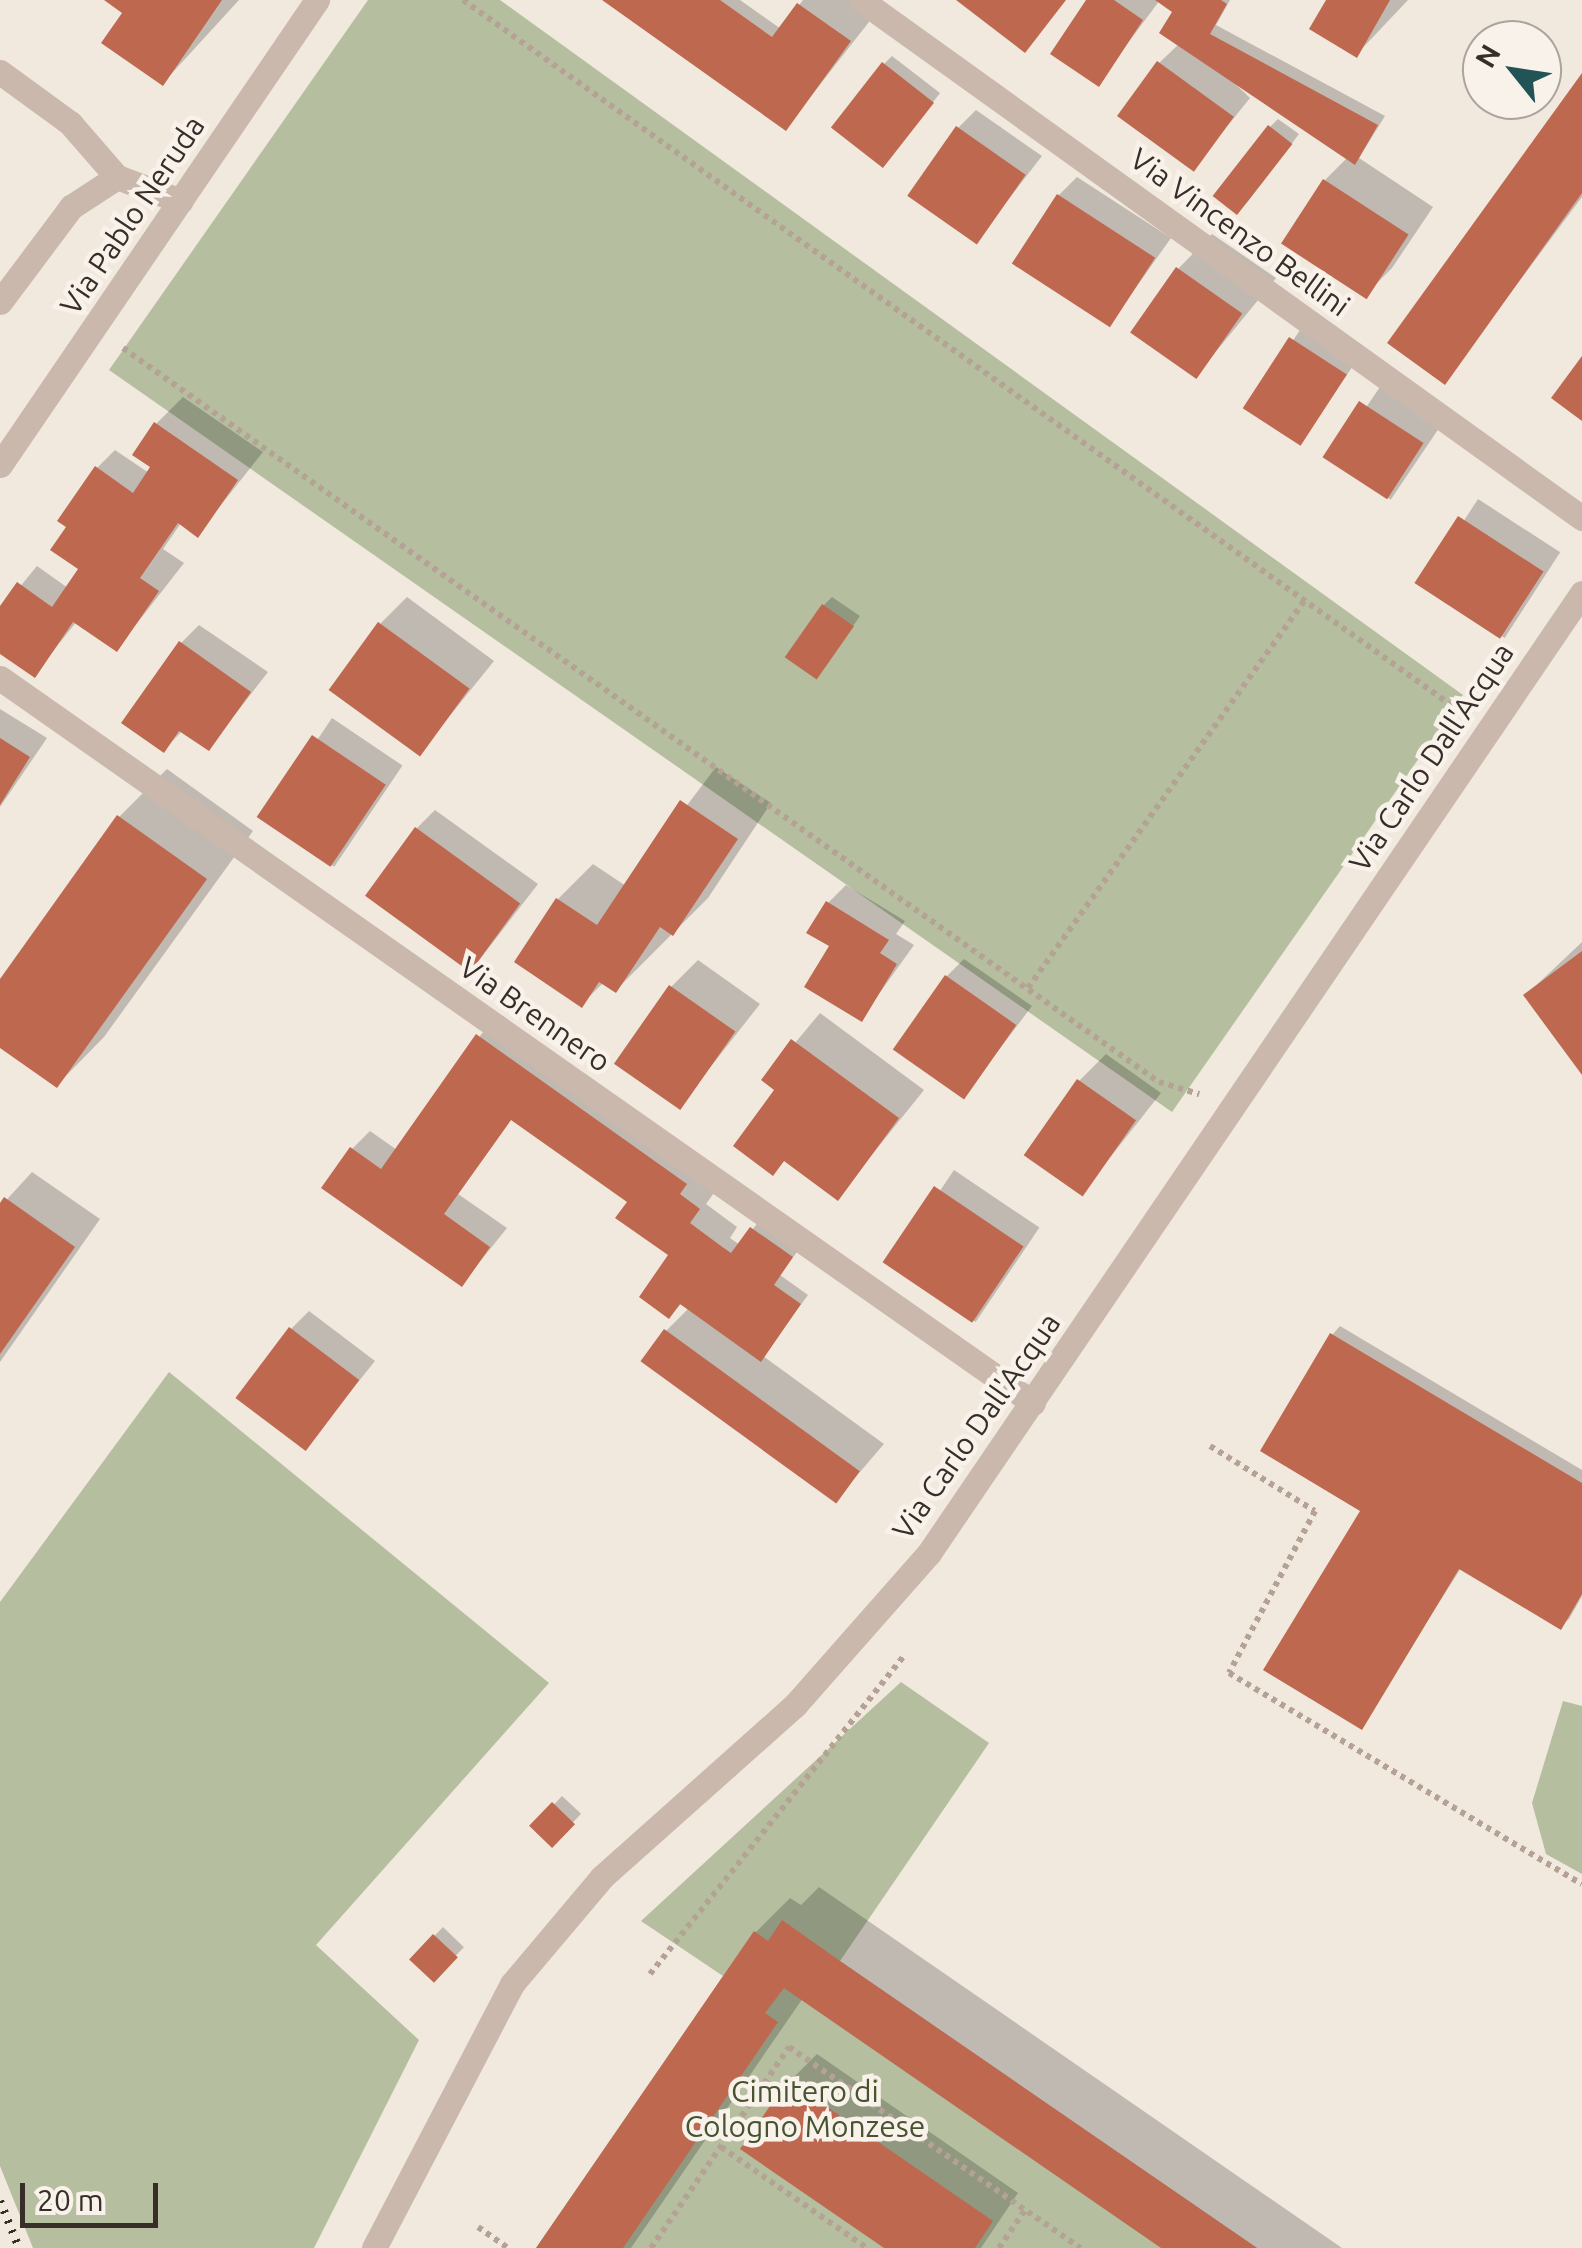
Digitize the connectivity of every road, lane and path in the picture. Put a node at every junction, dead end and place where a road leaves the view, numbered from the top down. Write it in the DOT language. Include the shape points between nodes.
graph roads {
  1 [pos="317,0"];
  2 [pos="463,0"];
  3 [pos="861,0"];
  4 [pos="0,72"];
  5 [pos="117,177"];
  6 [pos="181,201"];
  7 [pos="0,302"];
  8 [pos="102,318"];
  9 [pos="0,465"];
  10 [pos="1582,518"];
  11 [pos="1582,593"];
  12 [pos="1305,600"];
  13 [pos="0,678"];
  14 [pos="1488,732"];
  15 [pos="1028,988"];
  16 [pos="1234,1105"];
  17 [pos="1033,1402"];
  18 [pos="1210,1446"];
  19 [pos="904,1656"];
  20 [pos="1582,1884"];
  21 [pos="650,1974"];
  22 [pos="721,2147"];
  23 [pos="1025,2210"];
  24 [pos="478,2227"];
  25 [pos="374,2248"];
  26 [pos="508,2248"];
  27 [pos="651,2248"];
  28 [pos="867,2248"];
  29 [pos="999,2248"];
  30 [pos="1080,2248"];
  1 -- 6 [label="street, Via Pablo Neruda"];
  2 -- 12 [label="path"];
  3 -- 10 [label="street, Via Vincenzo Bellini"];
  4 -- 5 [label="street" via="70,123"];
  5 -- 6 [label="street"];
  5 -- 7 [label="street" via="71,207"];
  6 -- 8 [label="street, Via Pablo Neruda"];
  8 -- 9 [label="street, Via Pablo Neruda"];
  8 -- 15 [label="path" via="132,361"];
  11 -- 14 [label="street, Via Carlo Dall'Acqua"];
  12 -- 14 [label="path"];
  12 -- 15 [label="path"];
  13 -- 17 [label="street, Via Brennero"];
  14 -- 16 [label="street, Via Carlo Dall'Acqua"];
  15 -- 16 [label="path" via="1159,1082"];
  16 -- 17 [label="street, Via Carlo Dall'Acqua"];
  17 -- 25 [label="street, Via Carlo Dall'Acqua" via="866,1630 796,1706 602,1878 512,1984"];
  18 -- 20 [label="path" via="1314,1511 1229,1674"];
  19 -- 21 [label="path"];
  22 -- 23 [label="path" via="789,2048"];
  22 -- 27 [label="path"];
  22 -- 28 [label="path"];
  23 -- 29 [label="path"];
  23 -- 30 [label="path"];
  24 -- 26 [label="path"];
}
